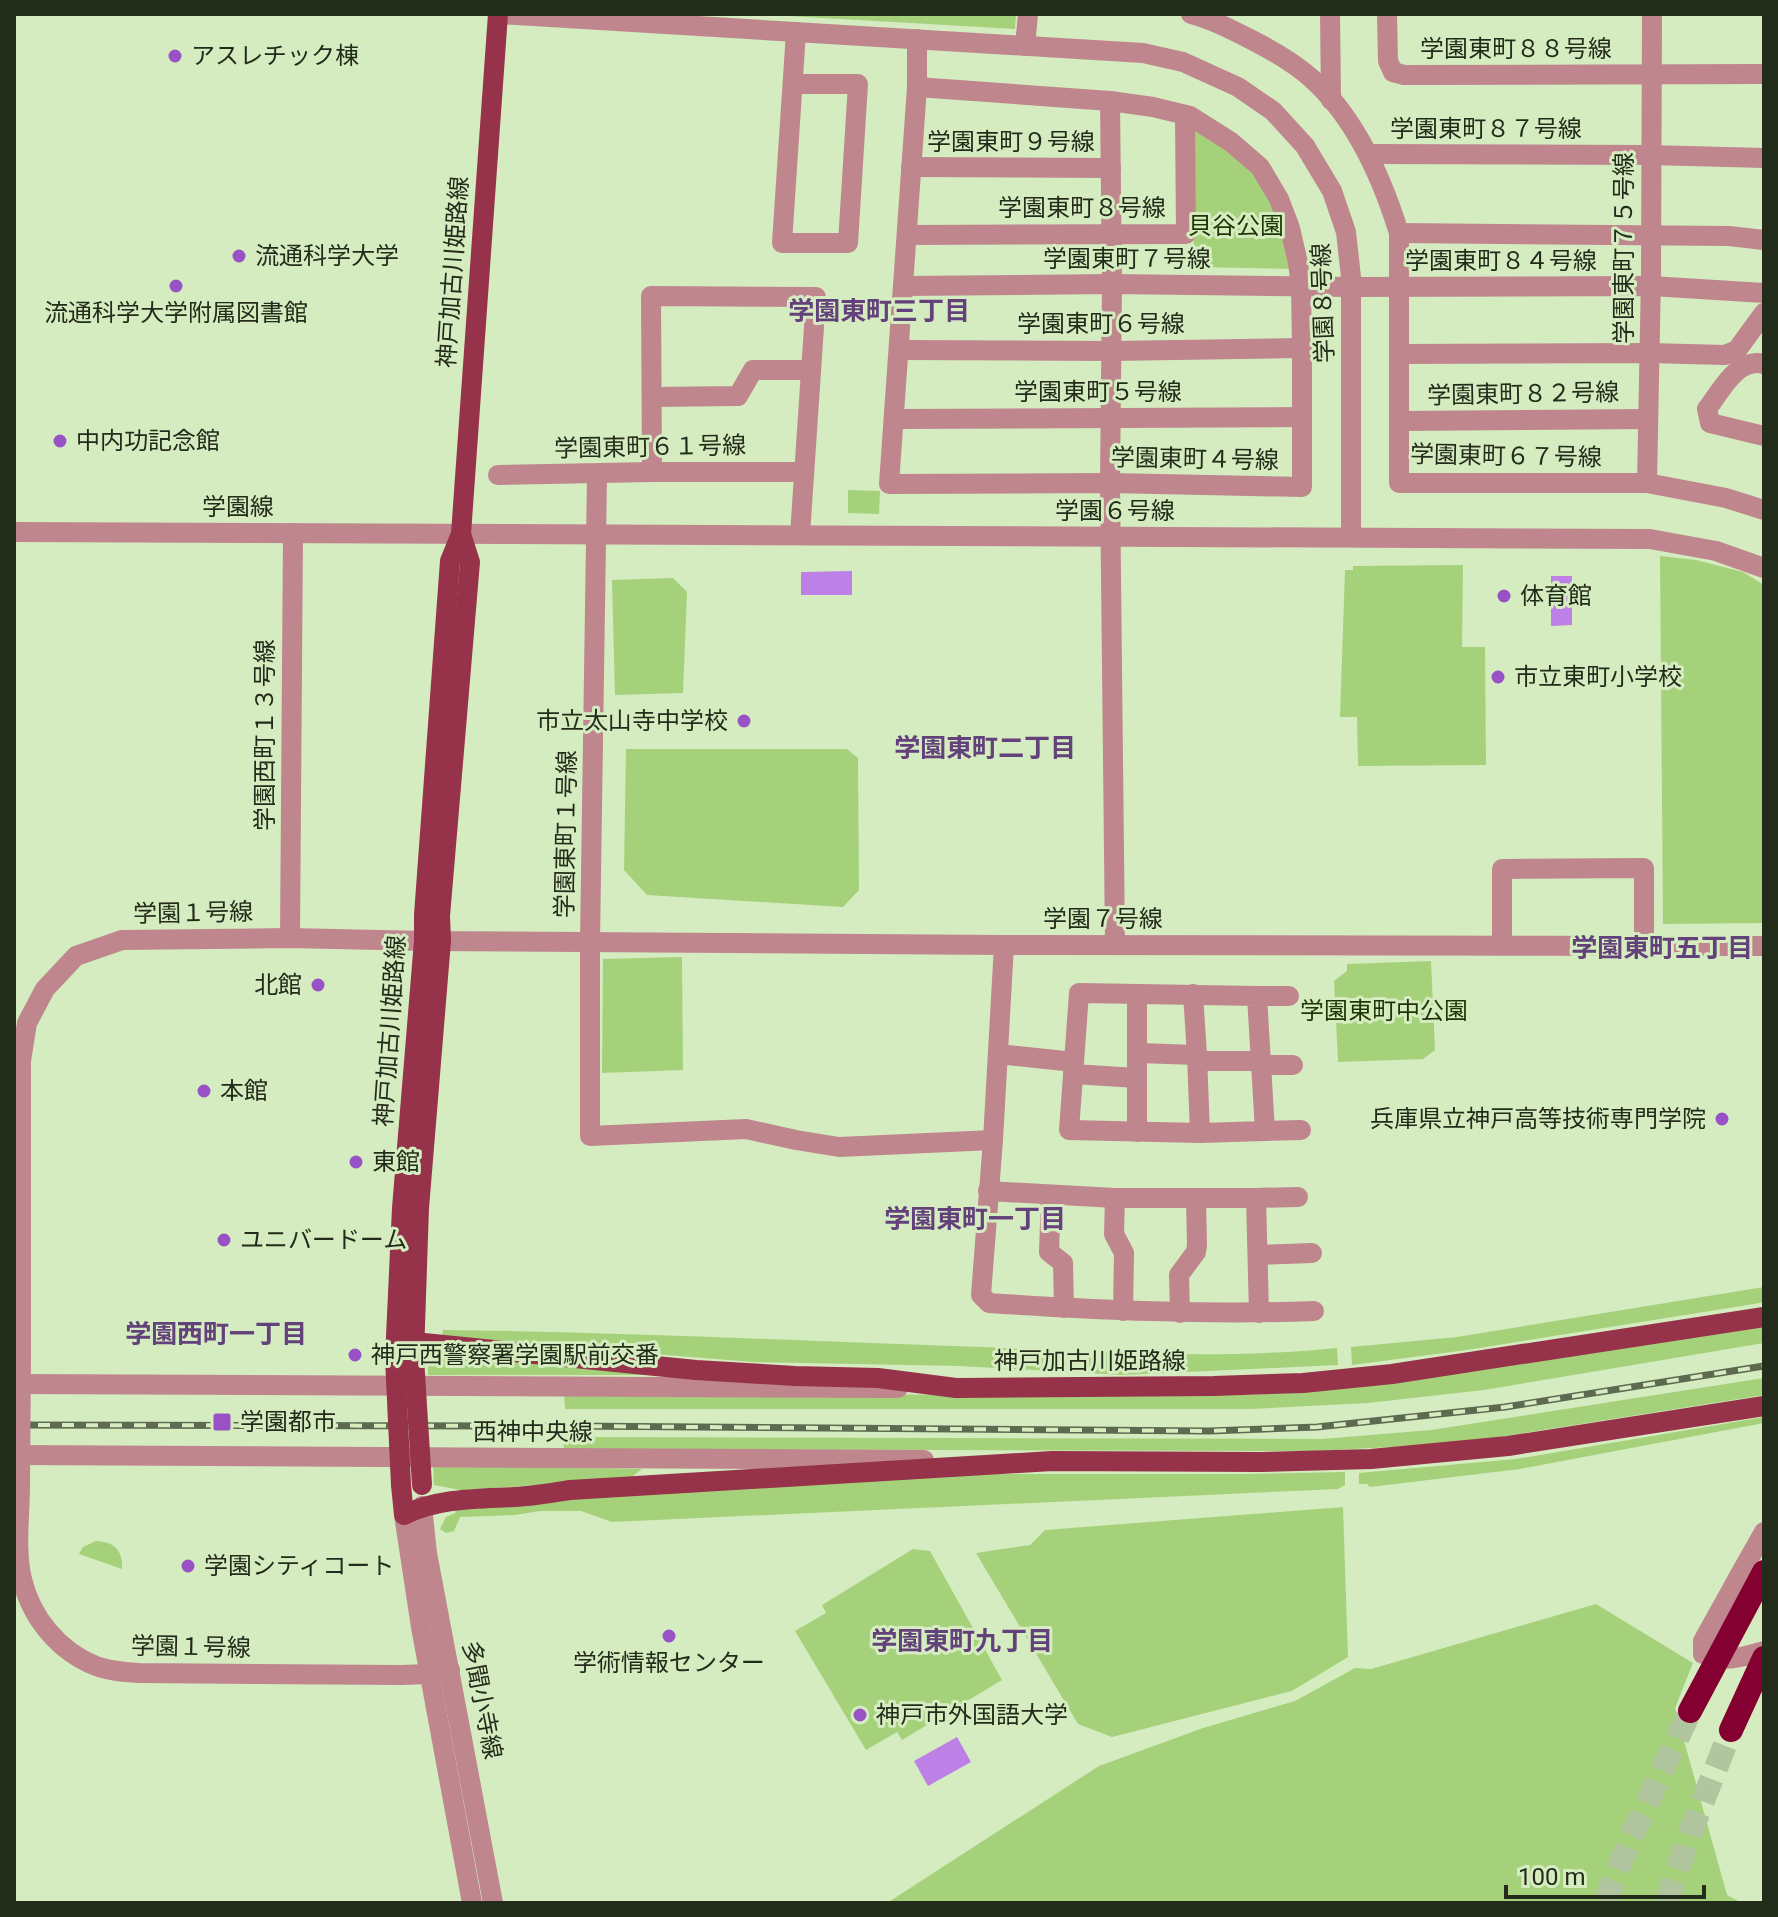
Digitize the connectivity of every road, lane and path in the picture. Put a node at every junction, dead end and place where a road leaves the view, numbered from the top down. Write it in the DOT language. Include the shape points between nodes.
graph roads {
  1 [pos="498,14"];
  2 [pos="1028,14"];
  3 [pos="1330,14"];
  4 [pos="1387,14"];
  5 [pos="1652,14"];
  6 [pos="1201,15"];
  7 [pos="796,32"];
  8 [pos="917,39"];
  9 [pos="1025,46"];
  10 [pos="1651,74"];
  11 [pos="1764,74"];
  12 [pos="793,84"];
  13 [pos="917,87"];
  14 [pos="1331,100"];
  15 [pos="1110,101"];
  16 [pos="1185,115"];
  17 [pos="1369,154"];
  18 [pos="1650,155"];
  19 [pos="1764,158"];
  20 [pos="911,167"];
  21 [pos="1111,168"];
  22 [pos="1399,233"];
  23 [pos="1651,234"];
  24 [pos="907,235"];
  25 [pos="1112,235"];
  26 [pos="1764,240"];
  27 [pos="1399,282"];
  28 [pos="1112,284"];
  29 [pos="904,286"];
  30 [pos="1301,286"];
  31 [pos="1651,286"];
  32 [pos="1351,287"];
  33 [pos="1764,293"];
  34 [pos="1764,313"];
  35 [pos="1302,348"];
  36 [pos="899,350"];
  37 [pos="1112,351"];
  38 [pos="1649,353"];
  39 [pos="1399,354"];
  40 [pos="1764,364"];
  41 [pos="811,370"];
  42 [pos="652,397"];
  43 [pos="1111,417"];
  44 [pos="1302,417"];
  45 [pos="895,419"];
  46 [pos="1648,419"];
  47 [pos="1399,421"];
  48 [pos="1764,436"];
  49 [pos="510,471"];
  50 [pos="652,472"];
  51 [pos="804,472"];
  52 [pos="597,474"];
  53 [pos="1110,483"];
  54 [pos="1647,483"];
  55 [pos="1764,510"];
  56 [pos="14,532"];
  57 [pos="293,533"];
  58 [pos="461,534"];
  59 [pos="598,535"];
  60 [pos="800,535"];
  61 [pos="1111,537"];
  62 [pos="1351,537"];
  63 [pos="1764,568"];
  64 [pos="290,938"];
  65 [pos="433,941"];
  66 [pos="590,941"];
  67 [pos="1115,944"];
  68 [pos="1502,944"];
  69 [pos="1004,945"];
  70 [pos="1644,945"];
  71 [pos="1764,946"];
  72 [pos="1193,994"];
  73 [pos="1137,995"];
  74 [pos="1257,996"];
  75 [pos="1289,996"];
  76 [pos="1138,1053"];
  77 [pos="998,1054"];
  78 [pos="1198,1058"];
  79 [pos="17,1061"];
  80 [pos="1260,1063"];
  81 [pos="1293,1065"];
  82 [pos="1073,1068"];
  83 [pos="1137,1078"];
  84 [pos="1301,1130"];
  85 [pos="1265,1131"];
  86 [pos="1137,1132"];
  87 [pos="1200,1133"];
  88 [pos="993,1140"];
  89 [pos="18,1152"];
  90 [pos="988,1191"];
  91 [pos="1051,1195"];
  92 [pos="1298,1197"];
  93 [pos="1115,1198"];
  94 [pos="1256,1198"];
  95 [pos="1196,1199"];
  96 [pos="1312,1253"];
  97 [pos="1259,1255"];
  98 [pos="1064,1308"];
  99 [pos="1123,1311"];
  100 [pos="1314,1311"];
  101 [pos="1180,1313"];
  102 [pos="1259,1313"];
  103 [pos="1764,1317"];
  104 [pos="17,1324"];
  105 [pos="408,1353"];
  106 [pos="14,1384"];
  107 [pos="956,1388"];
  108 [pos="1764,1406"];
  109 [pos="14,1455"];
  110 [pos="1052,1461"];
  111 [pos="18,1495"];
  112 [pos="412,1498"];
  113 [pos="1764,1532"];
  114 [pos="1764,1572"];
  115 [pos="1738,1578"];
  116 [pos="1764,1591"];
  117 [pos="1764,1651"];
  118 [pos="1764,1658"];
  119 [pos="450,1670"];
  120 [pos="429,1674"];
  121 [pos="1690,1711"];
  122 [pos="1731,1730"];
  123 [pos="472,1903"];
  124 [pos="493,1903"];
  1 -- 7 [label="street, 学園８号線"];
  1 -- 58 [label="main road, 神戸加古川姫路線"];
  2 -- 9 [label="street"];
  3 -- 14 [label="street"];
  4 -- 10 [label="street, 学園東町８８号線" via="1388,61 1393,72 1404,75"];
  5 -- 10 [label="street, 学園東町７５号線"];
  6 -- 14 [label="street, 学園東町６７号線" via="1287,60"];
  7 -- 8 [label="street, 学園８号線"];
  7 -- 12 [label="street"];
  8 -- 9 [label="street, 学園８号線"];
  8 -- 13 [label="street, 学園東町４号線"];
  9 -- 32 [label="street, 学園８号線" via="1143,53 1183,62 1238,87 1273,111 1305,146 1332,191 1346,232"];
  10 -- 11 [label="street, 学園東町８８号線"];
  10 -- 18 [label="street, 学園東町７５号線"];
  12 -- 12 [label="street" via="782,243 848,243 858,84"];
  13 -- 15 [label="street, 学園東町４号線"];
  13 -- 20 [label="street, 学園東町４号線"];
  14 -- 17 [label="street, 学園東町６７号線"];
  15 -- 16 [label="street, 学園東町４号線"];
  15 -- 21 [label="street"];
  16 -- 25 [label="street, 学園東町８号線" via="1186,234"];
  16 -- 30 [label="street, 学園東町４号線" via="1231,142 1260,167 1290,228"];
  17 -- 18 [label="street, 学園東町８７号線"];
  17 -- 22 [label="street, 学園東町６７号線"];
  18 -- 19 [label="street, 学園東町８７号線"];
  18 -- 23 [label="street, 学園東町７５号線"];
  20 -- 21 [label="street, 学園東町９号線"];
  20 -- 24 [label="street, 学園東町４号線"];
  21 -- 25 [label="street"];
  22 -- 23 [label="street"];
  22 -- 27 [label="street, 学園東町６７号線"];
  23 -- 26 [label="street"];
  23 -- 31 [label="street, 学園東町７５号線"];
  24 -- 25 [label="street, 学園東町８号線"];
  24 -- 29 [label="street, 学園東町４号線"];
  25 -- 28 [label="street"];
  27 -- 31 [label="street, 学園東町８４号線"];
  27 -- 32 [label="street, 学園東町８４号線"];
  27 -- 39 [label="street, 学園東町６７号線"];
  28 -- 29 [label="street, 学園東町７号線"];
  28 -- 30 [label="street, 学園東町７号線"];
  28 -- 37 [label="street"];
  29 -- 36 [label="street, 学園東町４号線"];
  30 -- 32 [label="street, 学園東町７号線"];
  30 -- 35 [label="street, 学園東町４号線"];
  31 -- 33 [label="street, 学園東町８４号線"];
  31 -- 38 [label="street, 学園東町７５号線"];
  32 -- 62 [label="street, 学園８号線"];
  34 -- 38 [label="street" via="1737,350 1725,355"];
  35 -- 37 [label="street, 学園東町６号線"];
  35 -- 44 [label="street, 学園東町４号線"];
  36 -- 37 [label="street, 学園東町６号線"];
  36 -- 45 [label="street, 学園東町４号線"];
  37 -- 43 [label="street"];
  38 -- 39 [label="street"];
  38 -- 46 [label="street, 学園東町７５号線"];
  39 -- 47 [label="street, 学園東町６７号線"];
  40 -- 48 [label="street" via="1754,361 1740,367 1707,409 1710,423"];
  41 -- 42 [label="street" via="753,370 738,396"];
  41 -- 42 [label="street" via="816,297 651,296"];
  41 -- 51 [label="street"];
  42 -- 50 [label="street"];
  43 -- 44 [label="street, 学園東町５号線"];
  43 -- 45 [label="street, 学園東町５号線"];
  43 -- 53 [label="street"];
  44 -- 53 [label="street, 学園東町４号線" via="1302,487"];
  45 -- 53 [label="street, 学園東町４号線" via="889,484"];
  46 -- 47 [label="street, 学園東町８２号線"];
  46 -- 54 [label="street, 学園東町７５号線"];
  47 -- 54 [label="street, 学園東町６７号線" via="1399,483"];
  49 -- 52 [label="street, 学園東町６１号線"];
  50 -- 51 [label="street, 学園東町６１号線"];
  50 -- 52 [label="street, 学園東町６１号線"];
  51 -- 60 [label="street"];
  52 -- 59 [label="street, 学園東町１号線"];
  53 -- 61 [label="street"];
  54 -- 55 [label="street, 学園東町６７号線"];
  56 -- 57 [label="street, 学園線"];
  57 -- 58 [label="street, 学園線"];
  57 -- 64 [label="street, 学園西町１３号線"];
  58 -- 59 [label="street, 学園６号線"];
  58 -- 65 [label="main road, 神戸加古川姫路線" via="470,562 440,916"];
  59 -- 60 [label="street, 学園６号線"];
  59 -- 66 [label="street, 学園東町１号線"];
  60 -- 61 [label="street, 学園６号線"];
  61 -- 62 [label="street, 学園６号線"];
  61 -- 67 [label="street"];
  62 -- 63 [label="street, 学園６号線" via="1650,539 1716,551"];
  64 -- 65 [label="street, 学園１号線"];
  64 -- 79 [label="street, 学園１号線" via="122,940 76,956 45,989 27,1023"];
  65 -- 66 [label="street, 学園７号線"];
  65 -- 105 [label="main road, 神戸加古川姫路線" via="402,1208"];
  66 -- 69 [label="street, 学園７号線"];
  66 -- 88 [label="street, 学園東町１号線" via="590,1136 746,1129 839,1147"];
  67 -- 68 [label="street, 学園７号線"];
  67 -- 69 [label="street, 学園７号線"];
  68 -- 70 [label="street, 学園７号線"];
  68 -- 70 [label="street" via="1502,869 1644,868"];
  69 -- 77 [label="street"];
  70 -- 71 [label="street, 学園７号線"];
  72 -- 73 [label="street"];
  72 -- 74 [label="street"];
  72 -- 78 [label="street"];
  73 -- 76 [label="street"];
  73 -- 82 [label="street" via="1079,993"];
  74 -- 75 [label="street"];
  74 -- 80 [label="street"];
  76 -- 78 [label="street"];
  76 -- 83 [label="street"];
  77 -- 82 [label="street"];
  77 -- 88 [label="street"];
  78 -- 80 [label="street"];
  78 -- 87 [label="street"];
  79 -- 89 [label="street, 学園１号線"];
  80 -- 81 [label="street"];
  80 -- 85 [label="street"];
  82 -- 83 [label="street"];
  82 -- 86 [label="street" via="1069,1130"];
  83 -- 86 [label="street"];
  84 -- 85 [label="street"];
  85 -- 87 [label="street"];
  86 -- 87 [label="street"];
  88 -- 90 [label="street"];
  89 -- 104 [label="street, 学園１号線"];
  90 -- 91 [label="street"];
  90 -- 98 [label="street" via="981,1295 989,1303"];
  91 -- 93 [label="street"];
  91 -- 98 [label="street" via="1049,1252 1063,1263"];
  92 -- 94 [label="street"];
  93 -- 95 [label="street"];
  93 -- 99 [label="street" via="1114,1234 1124,1253"];
  94 -- 95 [label="street"];
  94 -- 97 [label="street"];
  95 -- 101 [label="street" via="1197,1245 1179,1275"];
  96 -- 97 [label="street"];
  97 -- 102 [label="street"];
  98 -- 99 [label="street"];
  99 -- 101 [label="street"];
  100 -- 102 [label="street"];
  101 -- 102 [label="street"];
  103 -- 107 [label="main road, 神戸加古川姫路線" via="1303,1383"];
  104 -- 111 [label="street, 学園１号線, bridge"];
  105 -- 107 [label="main road, 神戸加古川姫路線" via="878,1378"];
  105 -- 112 [label="main road, 神戸加古川姫路線, bridge"];
  106 -- 107 [label="street, 西神中央線"];
  108 -- 110 [label="main road" via="1508,1446 1371,1459"];
  109 -- 110 [label="street, 西神中央線"];
  110 -- 112 [label="main road" via="448,1501"];
  111 -- 120 [label="street, 学園１号線" via="19,1561 29,1602 54,1638 99,1667 139,1673"];
  112 -- 119 [label="street, 多聞小寺線"];
  112 -- 120 [label="street, 多聞小寺線"];
  113 -- 115 [label="street"];
  114 -- 121 [label="highway, bridge"];
  115 -- 116 [label="street"];
  115 -- 117 [label="street" via="1703,1641 1703,1654 1739,1658"];
  118 -- 122 [label="highway"];
  119 -- 120 [label="street, 学園１号線"];
  119 -- 124 [label="street, 多聞小寺線"];
  120 -- 123 [label="street, 多聞小寺線"];
}
